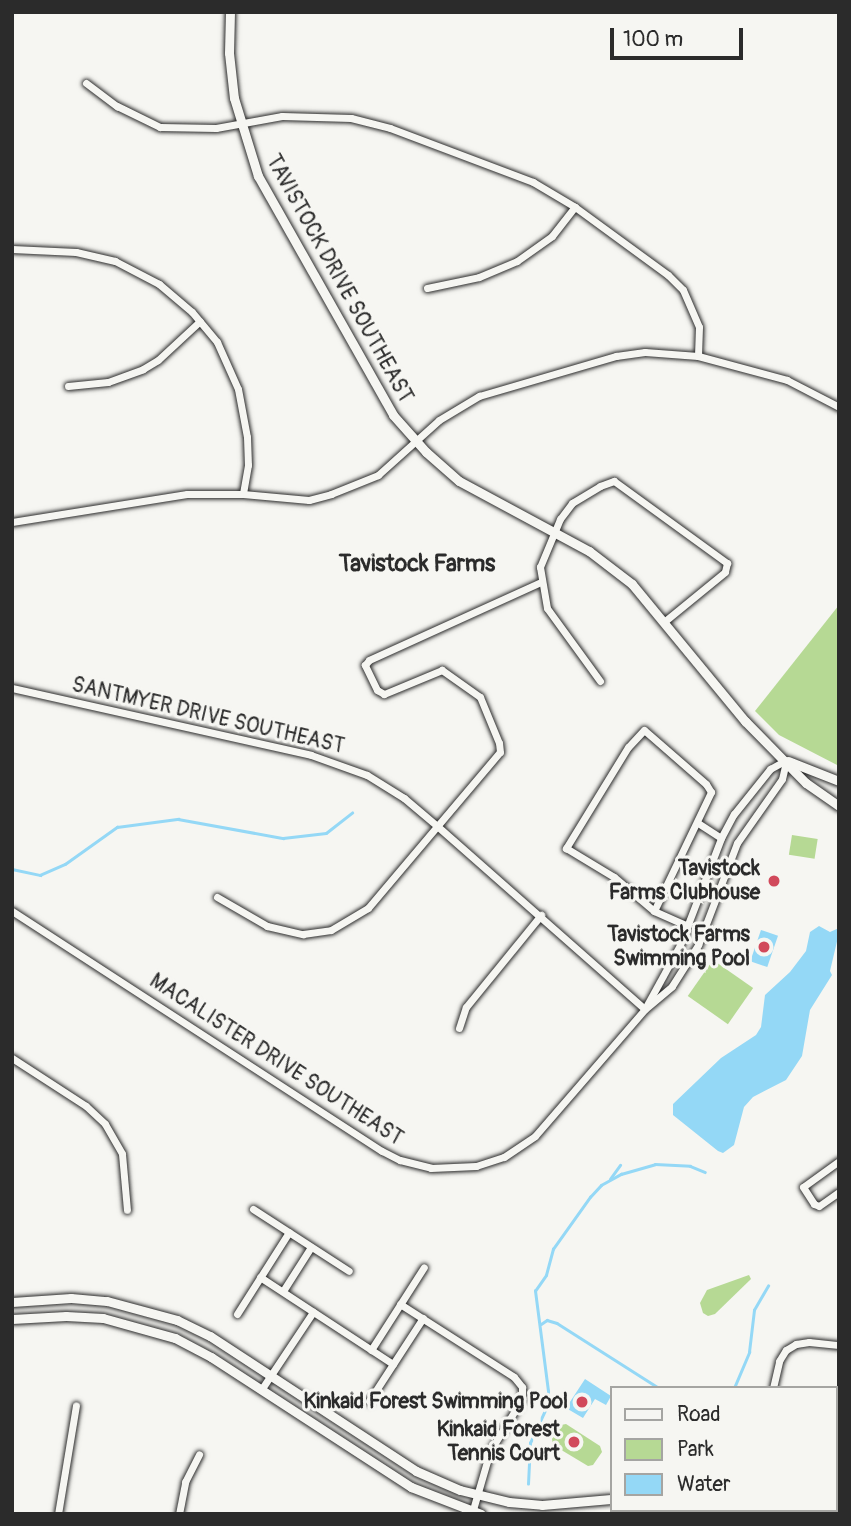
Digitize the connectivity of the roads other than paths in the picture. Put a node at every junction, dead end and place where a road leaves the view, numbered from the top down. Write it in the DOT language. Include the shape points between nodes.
graph roads {
  1 [pos="230,12"];
  2 [pos="86,83"];
  3 [pos="239,123"];
  4 [pos="575,206"];
  5 [pos="12,249"];
  6 [pos="427,288"];
  7 [pos="200,321"];
  8 [pos="698,356"];
  9 [pos="68,386"];
  10 [pos="839,407"];
  11 [pos="415,440"];
  12 [pos="243,494"];
  13 [pos="12,522"];
  14 [pos="553,533"];
  15 [pos="541,582"];
  16 [pos="665,621"];
  17 [pos="600,681"];
  18 [pos="12,688"];
  19 [pos="786,760"];
  20 [pos="839,782"];
  21 [pos="839,806"];
  22 [pos="698,823"];
  23 [pos="436,825"];
  24 [pos="720,838"];
  25 [pos="217,897"];
  26 [pos="12,911"];
  27 [pos="654,911"];
  28 [pos="541,915"];
  29 [pos="688,926"];
  30 [pos="645,1009"];
  31 [pos="459,1028"];
  32 [pos="13,1060"];
  33 [pos="839,1161"];
  34 [pos="839,1192"];
  35 [pos="253,1209"];
  36 [pos="127,1210"];
  37 [pos="289,1232"];
  38 [pos="312,1247"];
  39 [pos="424,1267"];
  40 [pos="349,1271"];
  41 [pos="260,1277"];
  42 [pos="283,1291"];
  43 [pos="12,1302"];
  44 [pos="400,1304"];
  45 [pos="313,1311"];
  46 [pos="237,1314"];
  47 [pos="423,1318"];
  48 [pos="12,1319"];
  49 [pos="839,1346"];
  50 [pos="371,1350"];
  51 [pos="393,1364"];
  52 [pos="271,1377"];
  53 [pos="773,1386"];
  54 [pos="261,1390"];
  55 [pos="369,1401"];
  56 [pos="76,1405"];
  57 [pos="199,1454"];
  58 [pos="477,1494"];
  59 [pos="610,1499"];
  60 [pos="658,1512"];
  61 [pos="475,1513"];
  62 [pos="58,1514"];
  63 [pos="179,1514"];
  64 [pos="640,1514"];
  1 -- 3 [label="street, TAVISTOCK DRIVE SOUTHEAST" via="230,65"];
  2 -- 3 [label="street" via="127,112 160,127 191,130"];
  3 -- 4 [label="street" via="282,116 351,118 390,128 533,182"];
  3 -- 11 [label="street, TAVISTOCK DRIVE SOUTHEAST" via="258,176 277,211 377,391"];
  4 -- 6 [label="street" via="552,236 517,261 479,277"];
  4 -- 8 [label="street" via="683,290 699,327"];
  5 -- 7 [label="street" via="76,252 115,261 159,284"];
  7 -- 9 [label="street" via="143,369 108,382"];
  7 -- 12 [label="street" via="222,351 239,392 247,437"];
  8 -- 10 [label="street" via="787,380"];
  8 -- 11 [label="street" via="645,352 616,356 499,389 451,411"];
  11 -- 12 [label="street" via="378,475 331,495 309,499"];
  11 -- 14 [label="street, TAVISTOCK DRIVE SOUTHEAST" via="459,481"];
  12 -- 13 [label="street" via="187,494"];
  14 -- 15 [label="street" via="540,567"];
  14 -- 16 [label="street, TAVISTOCK DRIVE SOUTHEAST" via="611,566"];
  14 -- 16 [label="street" via="572,503 614,481 727,563 725,572"];
  15 -- 17 [label="street" via="547,608"];
  15 -- 23 [label="street" via="365,665 377,690 384,694 442,670 480,697 500,752"];
  16 -- 19 [label="street, TAVISTOCK DRIVE SOUTHEAST" via="746,721"];
  18 -- 23 [label="street, SANTMYER DRIVE SOUTHEAST" via="330,760 384,785"];
  19 -- 20 [label="street, TAVISTOCK DRIVE SOUTHEAST"];
  19 -- 21 [label="street, TAVISTOCK DRIVE SOUTHEAST" via="806,783"];
  19 -- 24 [label="street, MACALISTER DRIVE SOUTHEAST" via="770,769"];
  19 -- 30 [label="street, MACALISTER DRIVE SOUTHEAST" via="782,779 733,851 692,957 672,986"];
  22 -- 24 [label="street"];
  22 -- 27 [label="street"];
  22 -- 27 [label="street" via="710,797 709,787 644,730 628,747 566,848 614,877"];
  23 -- 25 [label="street" via="368,908 331,930 303,934 275,930"];
  23 -- 28 [label="street, SANTMYER DRIVE SOUTHEAST"];
  24 -- 29 [label="street, MACALISTER DRIVE SOUTHEAST"];
  26 -- 30 [label="street, MACALISTER DRIVE SOUTHEAST" via="382,1151 431,1168 477,1166 504,1157 525,1143"];
  27 -- 29 [label="street"];
  28 -- 30 [label="street, SANTMYER DRIVE SOUTHEAST"];
  28 -- 31 [label="street" via="466,1007"];
  29 -- 30 [label="street, MACALISTER DRIVE SOUTHEAST"];
  32 -- 36 [label="street" via="86,1106 105,1124 122,1154"];
  33 -- 34 [label="street" via="803,1187 820,1206"];
  35 -- 37 [label="street"];
  37 -- 38 [label="street"];
  37 -- 41 [label="street"];
  38 -- 40 [label="street"];
  38 -- 42 [label="street"];
  39 -- 44 [label="street"];
  41 -- 42 [label="street"];
  41 -- 46 [label="street"];
  42 -- 45 [label="street"];
  43 -- 52 [label="street" via="71,1298 141,1308 210,1336"];
  44 -- 47 [label="street"];
  44 -- 50 [label="street"];
  45 -- 50 [label="street"];
  45 -- 52 [label="street"];
  47 -- 51 [label="street"];
  47 -- 58 [label="street" via="514,1377 522,1387 522,1399 491,1451"];
  48 -- 54 [label="street" via="85,1316 147,1328 186,1344"];
  49 -- 53 [label="street" via="809,1342 786,1350"];
  50 -- 51 [label="street"];
  51 -- 55 [label="street"];
  52 -- 54 [label="street"];
  52 -- 58 [label="street" via="416,1471"];
  54 -- 61 [label="street" via="411,1487"];
  56 -- 62 [label="street"];
  57 -- 63 [label="street" via="189,1470"];
  58 -- 59 [label="street" via="542,1505"];
  58 -- 61 [label="street"];
  60 -- 64 [label="street"];
}
